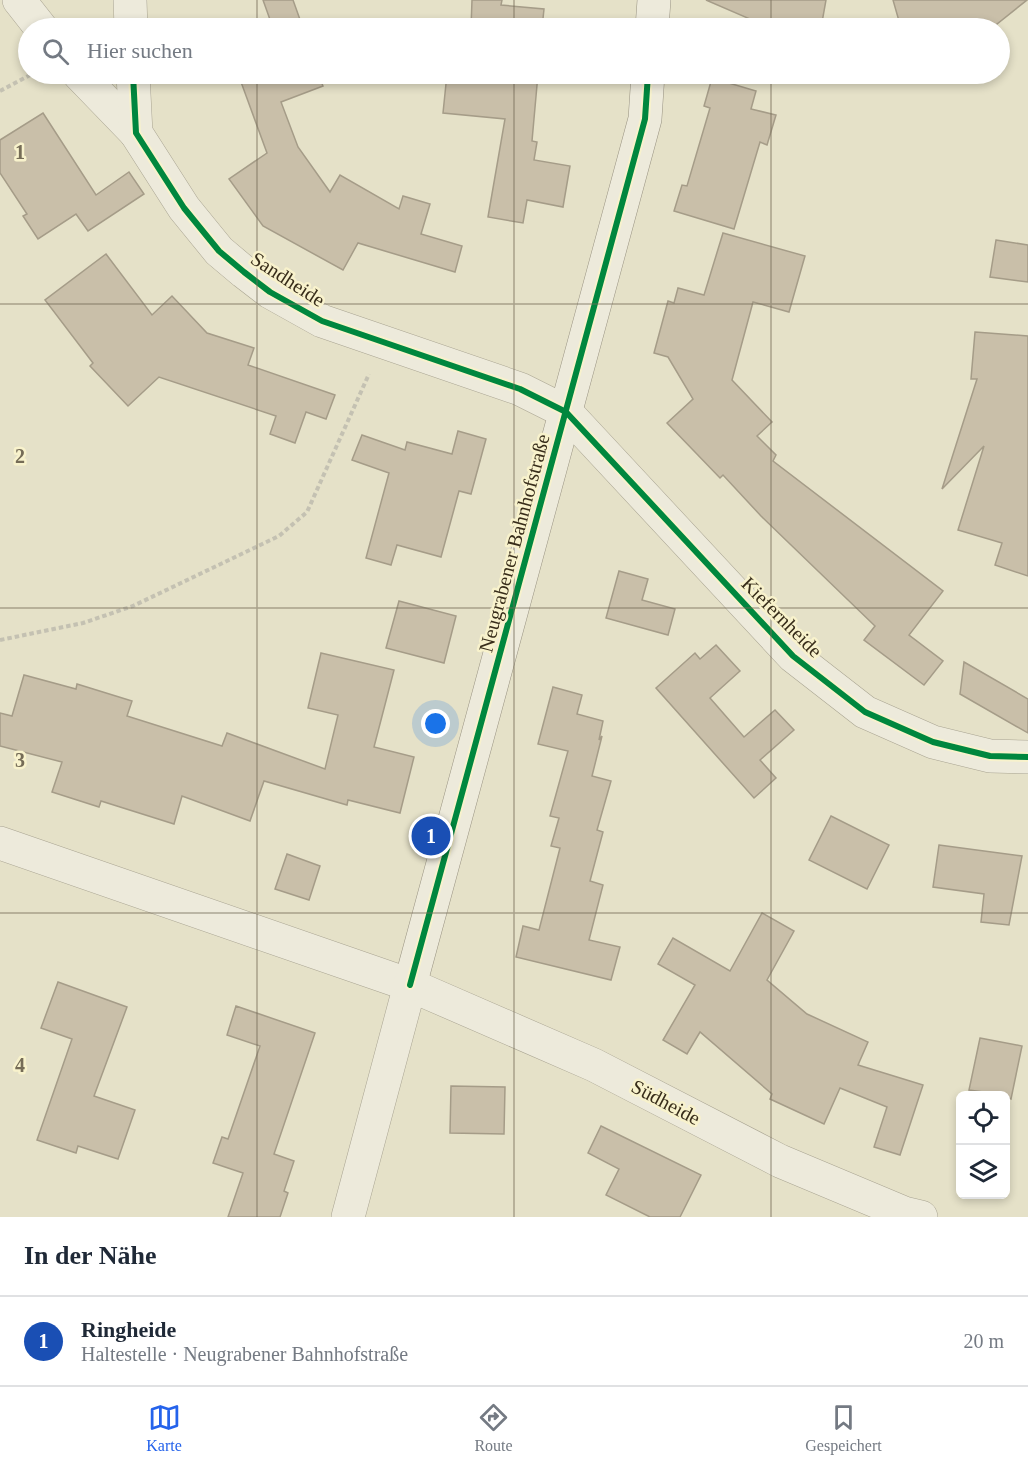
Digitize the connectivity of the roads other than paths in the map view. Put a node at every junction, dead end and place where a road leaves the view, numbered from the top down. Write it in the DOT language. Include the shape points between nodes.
graph roads {
  1 [pos="19,0"];
  2 [pos="130,0"];
  3 [pos="654,0"];
  4 [pos="33,18"];
  5 [pos="131,18"];
  6 [pos="653,18"];
  7 [pos="89,84"];
  8 [pos="134,84"];
  9 [pos="647,84"];
  10 [pos="136,133"];
  11 [pos="566,412"];
  12 [pos="1028,756"];
  13 [pos="0,843"];
  14 [pos="410,985"];
  15 [pos="348,1217"];
  16 [pos="921,1217"];
  1 -- 4 [label="street"];
  2 -- 5 [label="street"];
  3 -- 6 [label="street"];
  7 -- 10 [label="street"];
  8 -- 10 [label="street, Sandheide"];
  9 -- 11 [label="street, Neugrabener Bahnhofstraße" via="645,119"];
  10 -- 11 [label="street, Sandheide" via="184,208 219,251 270,292 305,313 520,389"];
  11 -- 12 [label="street, Kiefernheide" via="793,656 865,712 933,742 990,756"];
  11 -- 14 [label="street, Neugrabener Bahnhofstraße"];
  13 -- 14 [label="street, Südheide"];
  14 -- 15 [label="street, Neugrabener Bahnhofstraße"];
  14 -- 16 [label="street, Südheide" via="594,1065 780,1161"];
}
